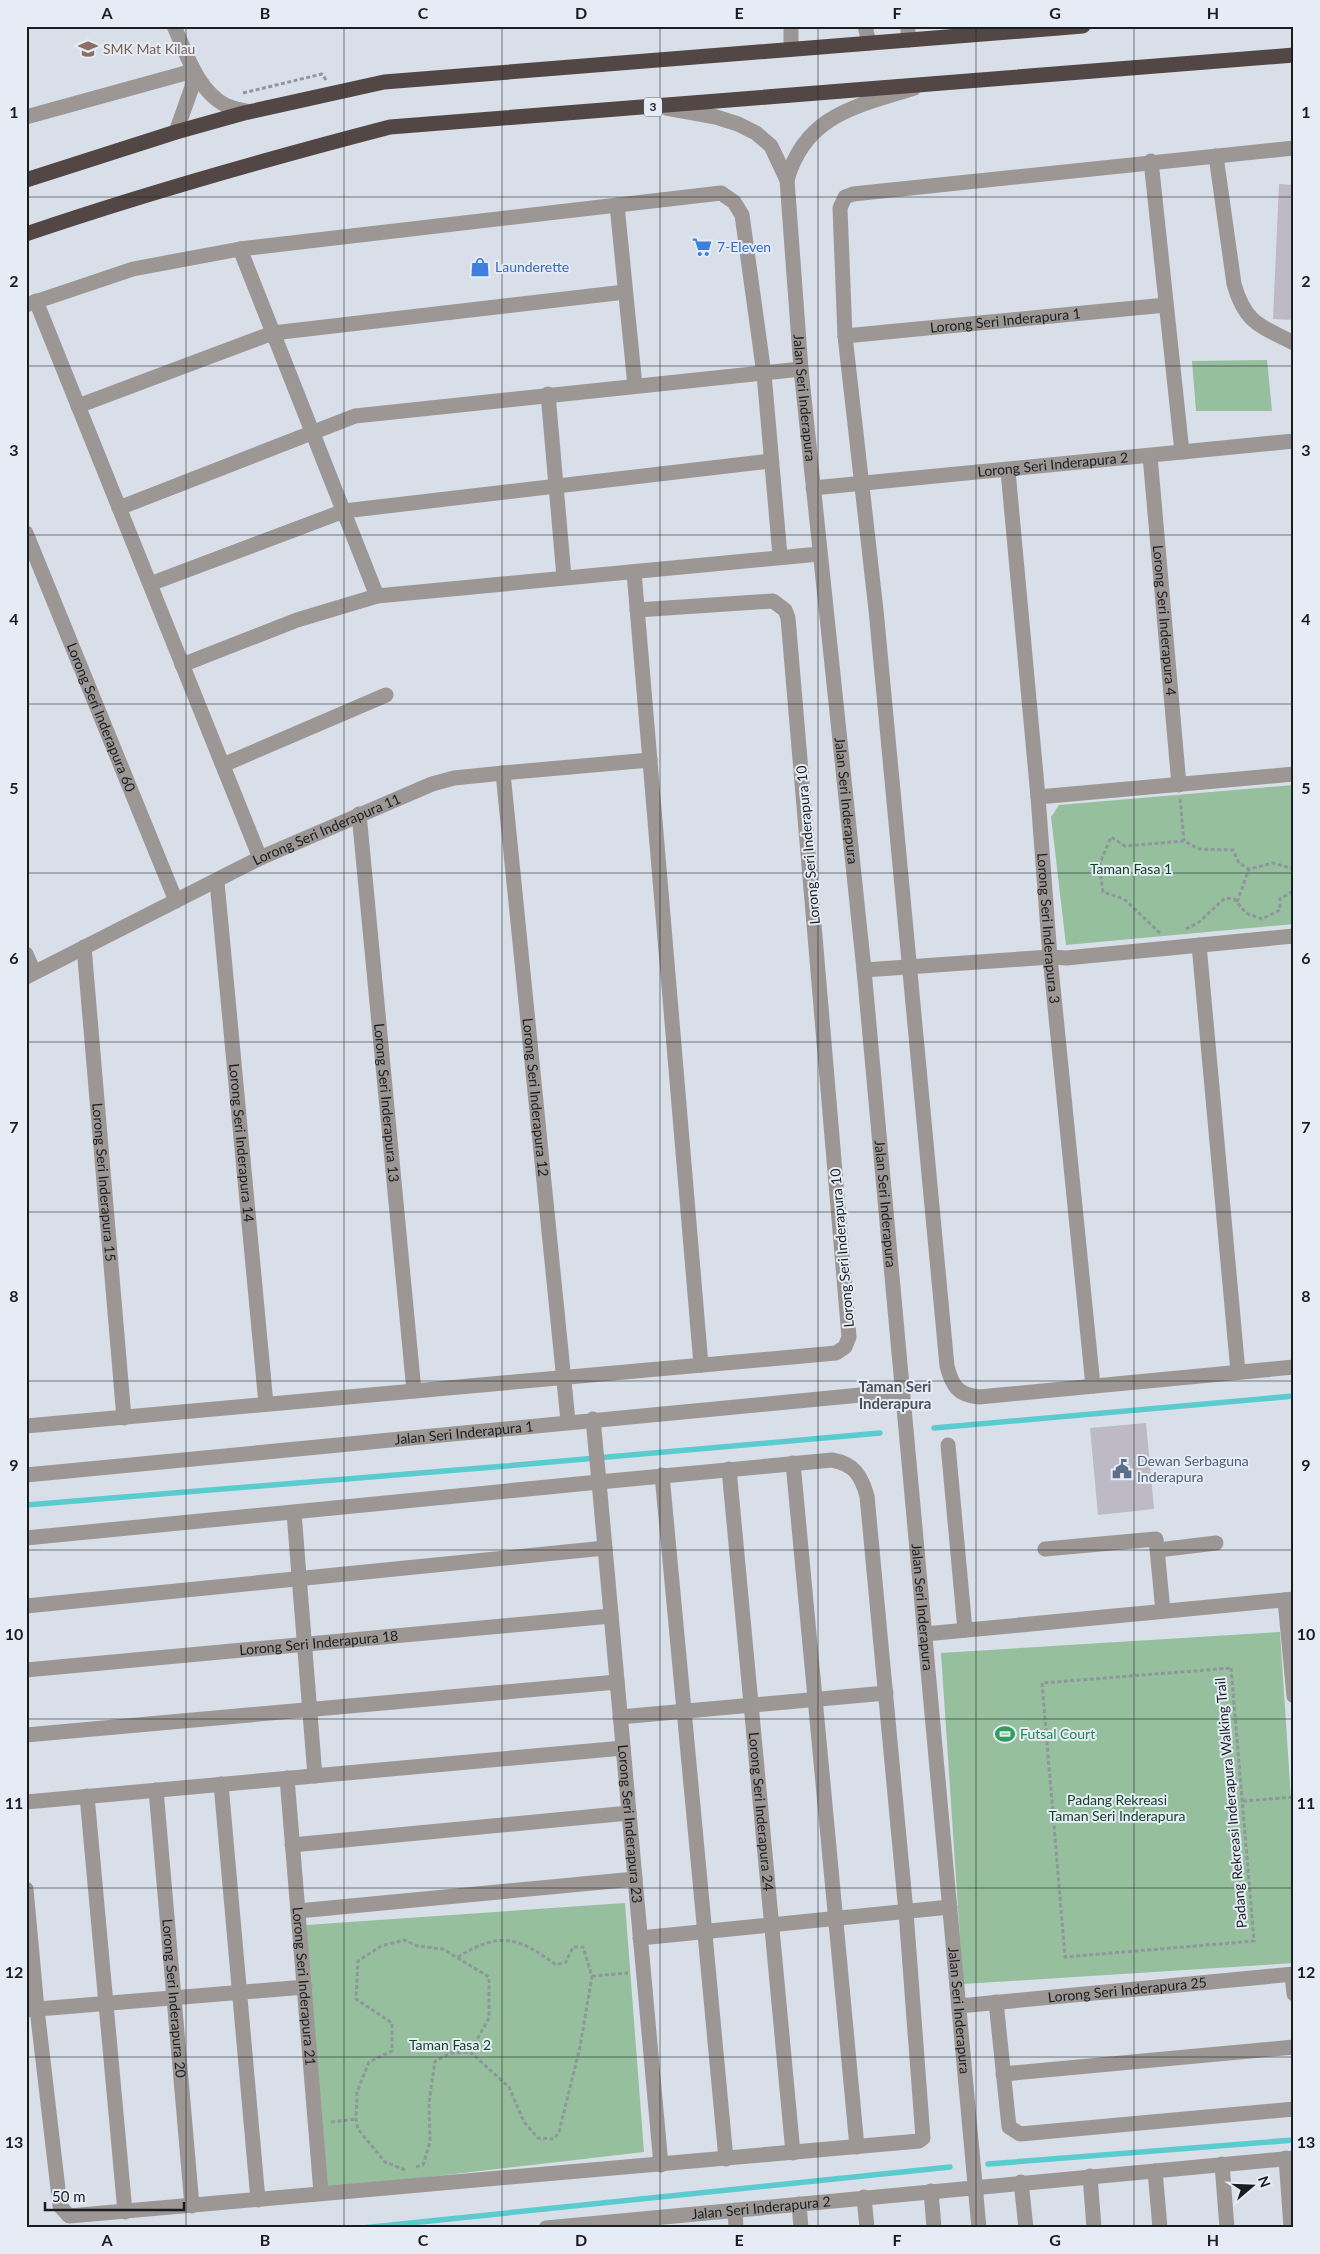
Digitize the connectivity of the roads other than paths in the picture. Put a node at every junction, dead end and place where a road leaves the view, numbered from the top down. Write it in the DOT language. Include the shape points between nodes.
graph roads {
  1 [pos="174,26"];
  2 [pos="791,26"];
  3 [pos="865,26"];
  4 [pos="1083,26"];
  5 [pos="1039,28"];
  6 [pos="908,33"];
  7 [pos="869,43"];
  8 [pos="791,49"];
  9 [pos="1294,55"];
  10 [pos="193,70"];
  11 [pos="924,85"];
  12 [pos="656,106"];
  13 [pos="249,112"];
  14 [pos="26,117"];
  15 [pos="176,132"];
  16 [pos="1294,148"];
  17 [pos="1216,156"];
  18 [pos="1151,161"];
  19 [pos="26,180"];
  20 [pos="787,180"];
  21 [pos="617,205"];
  22 [pos="26,234"];
  23 [pos="240,249"];
  24 [pos="626,292"];
  25 [pos="31,303"];
  26 [pos="1166,305"];
  27 [pos="273,333"];
  28 [pos="845,336"];
  29 [pos="1294,343"];
  30 [pos="801,369"];
  31 [pos="764,374"];
  32 [pos="635,386"];
  33 [pos="548,394"];
  34 [pos="78,406"];
  35 [pos="312,432"];
  36 [pos="1294,441"];
  37 [pos="1182,452"];
  38 [pos="1150,456"];
  39 [pos="771,461"];
  40 [pos="1008,470"];
  41 [pos="861,482"];
  42 [pos="556,486"];
  43 [pos="813,488"];
  44 [pos="119,508"];
  45 [pos="344,511"];
  46 [pos="26,533"];
  47 [pos="819,554"];
  48 [pos="780,556"];
  49 [pos="634,572"];
  50 [pos="564,577"];
  51 [pos="150,584"];
  52 [pos="377,596"];
  53 [pos="637,610"];
  54 [pos="182,665"];
  55 [pos="386,695"];
  56 [pos="650,760"];
  57 [pos="223,765"];
  58 [pos="503,773"];
  59 [pos="1294,774"];
  60 [pos="1179,785"];
  61 [pos="1038,797"];
  62 [pos="358,814"];
  63 [pos="260,858"];
  64 [pos="217,882"];
  65 [pos="176,901"];
  66 [pos="1294,936"];
  67 [pos="1199,945"];
  68 [pos="84,947"];
  69 [pos="26,954"];
  70 [pos="1050,957"];
  71 [pos="908,966"];
  72 [pos="864,970"];
  73 [pos="30,974"];
  74 [pos="702,1365"];
  75 [pos="1294,1366"];
  76 [pos="1238,1372"];
  77 [pos="564,1376"];
  78 [pos="1093,1386"];
  79 [pos="414,1391"];
  80 [pos="902,1391"];
  81 [pos="266,1404"];
  82 [pos="124,1418"];
  83 [pos="592,1419"];
  84 [pos="568,1422"];
  85 [pos="26,1426"];
  86 [pos="948,1445"];
  87 [pos="793,1463"];
  88 [pos="729,1469"];
  89 [pos="26,1475"];
  90 [pos="662,1476"];
  91 [pos="599,1482"];
  92 [pos="294,1513"];
  93 [pos="26,1538"];
  94 [pos="1216,1543"];
  95 [pos="605,1548"];
  96 [pos="1045,1549"];
  97 [pos="1158,1550"];
  98 [pos="300,1579"];
  99 [pos="1290,1599"];
  100 [pos="26,1606"];
  101 [pos="1163,1611"];
  102 [pos="611,1616"];
  103 [pos="965,1630"];
  104 [pos="925,1634"];
  105 [pos="305,1645"];
  106 [pos="26,1670"];
  107 [pos="617,1682"];
  108 [pos="886,1693"];
  109 [pos="1294,1696"];
  110 [pos="816,1700"];
  111 [pos="751,1705"];
  112 [pos="310,1710"];
  113 [pos="686,1711"];
  114 [pos="620,1717"];
  115 [pos="26,1735"];
  116 [pos="623,1748"];
  117 [pos="315,1776"];
  118 [pos="287,1778"];
  119 [pos="221,1784"];
  120 [pos="156,1790"];
  121 [pos="87,1796"];
  122 [pos="26,1802"];
  123 [pos="629,1813"];
  124 [pos="292,1845"];
  125 [pos="635,1879"];
  126 [pos="26,1889"];
  127 [pos="950,1907"];
  128 [pos="298,1911"];
  129 [pos="906,1912"];
  130 [pos="834,1918"];
  131 [pos="771,1924"];
  132 [pos="706,1931"];
  133 [pos="640,1938"];
  134 [pos="1293,1974"];
  135 [pos="304,1987"];
  136 [pos="239,1992"];
  137 [pos="1294,1994"];
  138 [pos="174,1999"];
  139 [pos="996,2002"];
  140 [pos="108,2004"];
  141 [pos="959,2006"];
  142 [pos="32,2010"];
  143 [pos="1294,2047"];
  144 [pos="1003,2074"];
  145 [pos="1294,2109"];
  146 [pos="857,2147"];
  147 [pos="793,2153"];
  148 [pos="1290,2158"];
  149 [pos="726,2159"];
  150 [pos="1222,2164"];
  151 [pos="661,2165"];
  152 [pos="1155,2171"];
  153 [pos="1090,2176"];
  154 [pos="1021,2182"];
  155 [pos="976,2187"];
  156 [pos="931,2191"];
  157 [pos="321,2193"];
  158 [pos="864,2197"];
  159 [pos="258,2200"];
  160 [pos="799,2204"];
  161 [pos="192,2206"];
  162 [pos="735,2210"];
  163 [pos="125,2212"];
  164 [pos="667,2222"];
  165 [pos="600,2225"];
  166 [pos="546,2228"];
  167 [pos="736,2228"];
  168 [pos="801,2228"];
  169 [pos="867,2228"];
  170 [pos="934,2228"];
  171 [pos="979,2228"];
  172 [pos="1026,2228"];
  173 [pos="1094,2228"];
  174 [pos="1160,2228"];
  175 [pos="1227,2228"];
  176 [pos="1291,2228"];
  1 -- 10 [label="street"];
  2 -- 8 [label="street"];
  3 -- 7 [label="street"];
  4 -- 5 [label="highway"];
  5 -- 6 [label="highway"];
  6 -- 7 [label="highway"];
  7 -- 8 [label="highway"];
  8 -- 13 [label="highway" via="384,82"];
  9 -- 11 [label="highway, 3"];
  10 -- 13 [label="street" via="226,106"];
  10 -- 14 [label="street"];
  10 -- 15 [label="street" via="192,87"];
  11 -- 12 [label="highway, 3"];
  11 -- 20 [label="street" via="860,105 823,123 798,150"];
  12 -- 20 [label="street" via="716,117 756,134 771,146"];
  12 -- 22 [label="highway, 3" via="390,127 255,162"];
  13 -- 15 [label="highway"];
  15 -- 19 [label="highway"];
  16 -- 17 [label="street"];
  17 -- 18 [label="street"];
  17 -- 29 [label="street" via="1238,300 1249,319"];
  18 -- 26 [label="street"];
  18 -- 28 [label="street" via="853,194 845,198 840,208"];
  20 -- 30 [label="street, Jalan Seri Inderapura"];
  21 -- 23 [label="street"];
  21 -- 24 [label="street"];
  21 -- 31 [label="street" via="721,193 734,202 742,215"];
  23 -- 25 [label="street" via="133,269"];
  23 -- 27 [label="street"];
  24 -- 27 [label="street"];
  24 -- 32 [label="street"];
  25 -- 34 [label="street"];
  26 -- 28 [label="street, Lorong Seri Inderapura 1"];
  26 -- 37 [label="street"];
  27 -- 34 [label="street"];
  27 -- 35 [label="street"];
  28 -- 41 [label="street"];
  30 -- 31 [label="street"];
  30 -- 43 [label="street, Jalan Seri Inderapura"];
  31 -- 32 [label="street"];
  31 -- 39 [label="street"];
  32 -- 33 [label="street"];
  33 -- 35 [label="street" via="355,416"];
  33 -- 42 [label="street"];
  34 -- 44 [label="street"];
  35 -- 44 [label="street"];
  35 -- 45 [label="street"];
  36 -- 37 [label="street, Lorong Seri Inderapura 2"];
  37 -- 38 [label="street, Lorong Seri Inderapura 2"];
  38 -- 40 [label="street, Lorong Seri Inderapura 2"];
  38 -- 60 [label="street, Lorong Seri Inderapura 4"];
  39 -- 42 [label="street"];
  39 -- 48 [label="street"];
  40 -- 41 [label="street, Lorong Seri Inderapura 2"];
  40 -- 61 [label="street, Lorong Seri Inderapura 3"];
  41 -- 43 [label="street, Lorong Seri Inderapura 2"];
  41 -- 71 [label="street" via="875,600"];
  42 -- 45 [label="street"];
  42 -- 50 [label="street"];
  43 -- 47 [label="street, Jalan Seri Inderapura"];
  44 -- 51 [label="street"];
  45 -- 51 [label="street"];
  45 -- 52 [label="street"];
  46 -- 65 [label="street, Lorong Seri Inderapura 60"];
  47 -- 48 [label="street"];
  47 -- 72 [label="street, Jalan Seri Inderapura"];
  48 -- 49 [label="street"];
  49 -- 50 [label="street"];
  49 -- 53 [label="street"];
  50 -- 52 [label="street"];
  51 -- 54 [label="street"];
  52 -- 54 [label="street" via="297,620"];
  53 -- 56 [label="street"];
  53 -- 74 [label="street, Lorong Seri Inderapura 10" via="773,600 785,610 789,627 849,1337 845,1347 836,1353"];
  54 -- 57 [label="street"];
  55 -- 57 [label="street"];
  56 -- 58 [label="street, Lorong Seri Inderapura 11"];
  56 -- 74 [label="street"];
  57 -- 63 [label="street"];
  58 -- 62 [label="street, Lorong Seri Inderapura 11" via="454,778 432,784"];
  58 -- 77 [label="street, Lorong Seri Inderapura 12"];
  59 -- 60 [label="street"];
  60 -- 61 [label="street"];
  61 -- 70 [label="street, Lorong Seri Inderapura 3"];
  62 -- 63 [label="street, Lorong Seri Inderapura 11"];
  62 -- 79 [label="street, Lorong Seri Inderapura 13"];
  63 -- 64 [label="street, Lorong Seri Inderapura 11"];
  64 -- 65 [label="street, Lorong Seri Inderapura 11"];
  64 -- 81 [label="street, Lorong Seri Inderapura 14"];
  65 -- 68 [label="street, Lorong Seri Inderapura 11"];
  66 -- 67 [label="street"];
  67 -- 70 [label="street"];
  67 -- 76 [label="street"];
  68 -- 73 [label="street, Lorong Seri Inderapura 11"];
  68 -- 82 [label="street, Lorong Seri Inderapura 15"];
  69 -- 73 [label="street"];
  70 -- 71 [label="street"];
  70 -- 78 [label="street, Lorong Seri Inderapura 3"];
  71 -- 72 [label="street"];
  71 -- 78 [label="street" via="950,1380 956,1390 979,1397"];
  72 -- 80 [label="street, Jalan Seri Inderapura"];
  74 -- 77 [label="street, Lorong Seri Inderapura 10"];
  75 -- 76 [label="street"];
  76 -- 78 [label="street"];
  77 -- 79 [label="street, Lorong Seri Inderapura 10"];
  77 -- 84 [label="street, Lorong Seri Inderapura 12"];
  79 -- 81 [label="street, Lorong Seri Inderapura 10"];
  80 -- 83 [label="street, Jalan Seri Inderapura 1"];
  80 -- 104 [label="street, Jalan Seri Inderapura"];
  81 -- 82 [label="street, Lorong Seri Inderapura 10"];
  82 -- 85 [label="street, Lorong Seri Inderapura 10"];
  83 -- 84 [label="street, Jalan Seri Inderapura 1"];
  83 -- 91 [label="street, Lorong Seri Inderapura 23"];
  84 -- 89 [label="street, Jalan Seri Inderapura 1"];
  86 -- 103 [label="street"];
  87 -- 88 [label="street"];
  87 -- 108 [label="street" via="845,1462 863,1482"];
  87 -- 110 [label="street"];
  88 -- 90 [label="street"];
  88 -- 111 [label="street, Lorong Seri Inderapura 24"];
  90 -- 91 [label="street"];
  90 -- 113 [label="street"];
  91 -- 92 [label="street"];
  91 -- 95 [label="street, Lorong Seri Inderapura 23"];
  92 -- 93 [label="street"];
  92 -- 98 [label="street"];
  94 -- 97 [label="street"];
  95 -- 98 [label="street"];
  95 -- 102 [label="street, Lorong Seri Inderapura 23"];
  96 -- 97 [label="street" via="1156,1539"];
  97 -- 101 [label="street"];
  98 -- 100 [label="street"];
  98 -- 105 [label="street"];
  99 -- 101 [label="street"];
  99 -- 109 [label="street"];
  101 -- 103 [label="street"];
  102 -- 105 [label="street, Lorong Seri Inderapura 18"];
  102 -- 107 [label="street, Lorong Seri Inderapura 23"];
  103 -- 104 [label="street"];
  104 -- 127 [label="street, Jalan Seri Inderapura"];
  105 -- 106 [label="street, Lorong Seri Inderapura 18"];
  105 -- 112 [label="street"];
  107 -- 112 [label="street"];
  107 -- 114 [label="street, Lorong Seri Inderapura 23"];
  108 -- 110 [label="street"];
  108 -- 129 [label="street"];
  110 -- 111 [label="street"];
  110 -- 130 [label="street"];
  111 -- 113 [label="street"];
  111 -- 131 [label="street, Lorong Seri Inderapura 24"];
  112 -- 115 [label="street"];
  112 -- 117 [label="street"];
  113 -- 114 [label="street"];
  113 -- 132 [label="street"];
  114 -- 116 [label="street, Lorong Seri Inderapura 23"];
  116 -- 117 [label="street"];
  116 -- 123 [label="street, Lorong Seri Inderapura 23"];
  117 -- 118 [label="street"];
  118 -- 119 [label="street"];
  118 -- 124 [label="street, Lorong Seri Inderapura 21"];
  119 -- 120 [label="street"];
  119 -- 136 [label="street"];
  120 -- 121 [label="street"];
  120 -- 138 [label="street, Lorong Seri Inderapura 20"];
  121 -- 122 [label="street"];
  121 -- 140 [label="street"];
  123 -- 124 [label="street"];
  123 -- 125 [label="street, Lorong Seri Inderapura 23"];
  124 -- 128 [label="street, Lorong Seri Inderapura 21"];
  125 -- 128 [label="street"];
  125 -- 133 [label="street, Lorong Seri Inderapura 23"];
  126 -- 142 [label="street"];
  127 -- 129 [label="street"];
  127 -- 141 [label="street, Jalan Seri Inderapura"];
  128 -- 135 [label="street, Lorong Seri Inderapura 21"];
  129 -- 130 [label="street"];
  129 -- 146 [label="street" via="924,2138"];
  130 -- 131 [label="street"];
  130 -- 146 [label="street"];
  131 -- 132 [label="street"];
  131 -- 147 [label="street, Lorong Seri Inderapura 24"];
  132 -- 133 [label="street"];
  132 -- 149 [label="street"];
  133 -- 151 [label="street, Lorong Seri Inderapura 23"];
  134 -- 137 [label="street"];
  134 -- 139 [label="street, Lorong Seri Inderapura 25"];
  135 -- 136 [label="street"];
  135 -- 157 [label="street, Lorong Seri Inderapura 21"];
  136 -- 138 [label="street"];
  136 -- 159 [label="street"];
  138 -- 140 [label="street"];
  138 -- 161 [label="street, Lorong Seri Inderapura 20"];
  139 -- 141 [label="street, Lorong Seri Inderapura 25"];
  139 -- 144 [label="street"];
  140 -- 142 [label="street"];
  140 -- 163 [label="street"];
  141 -- 155 [label="street, Jalan Seri Inderapura"];
  142 -- 163 [label="street" via="60,2206 69,2216"];
  143 -- 144 [label="street"];
  144 -- 145 [label="street" via="1009,2127 1020,2134"];
  146 -- 147 [label="street"];
  147 -- 149 [label="street"];
  148 -- 150 [label="street, Jalan Seri Inderapura 2"];
  148 -- 176 [label="street"];
  149 -- 151 [label="street"];
  150 -- 152 [label="street, Jalan Seri Inderapura 2"];
  150 -- 175 [label="street"];
  151 -- 157 [label="street"];
  152 -- 153 [label="street, Jalan Seri Inderapura 2"];
  152 -- 174 [label="street"];
  153 -- 154 [label="street, Jalan Seri Inderapura 2"];
  153 -- 173 [label="street"];
  154 -- 155 [label="street, Jalan Seri Inderapura 2"];
  154 -- 172 [label="street"];
  155 -- 156 [label="street, Jalan Seri Inderapura 2"];
  155 -- 171 [label="street, Jalan Seri Inderapura"];
  156 -- 158 [label="street, Jalan Seri Inderapura 2"];
  156 -- 170 [label="street"];
  157 -- 159 [label="street"];
  158 -- 160 [label="street, Jalan Seri Inderapura 2"];
  158 -- 169 [label="street"];
  159 -- 161 [label="street"];
  160 -- 162 [label="street, Jalan Seri Inderapura 2"];
  160 -- 168 [label="street"];
  161 -- 163 [label="street"];
  162 -- 164 [label="street, Jalan Seri Inderapura 2"];
  162 -- 167 [label="street"];
  164 -- 165 [label="street, Jalan Seri Inderapura 2"];
  165 -- 166 [label="street, Jalan Seri Inderapura 2"];
}
